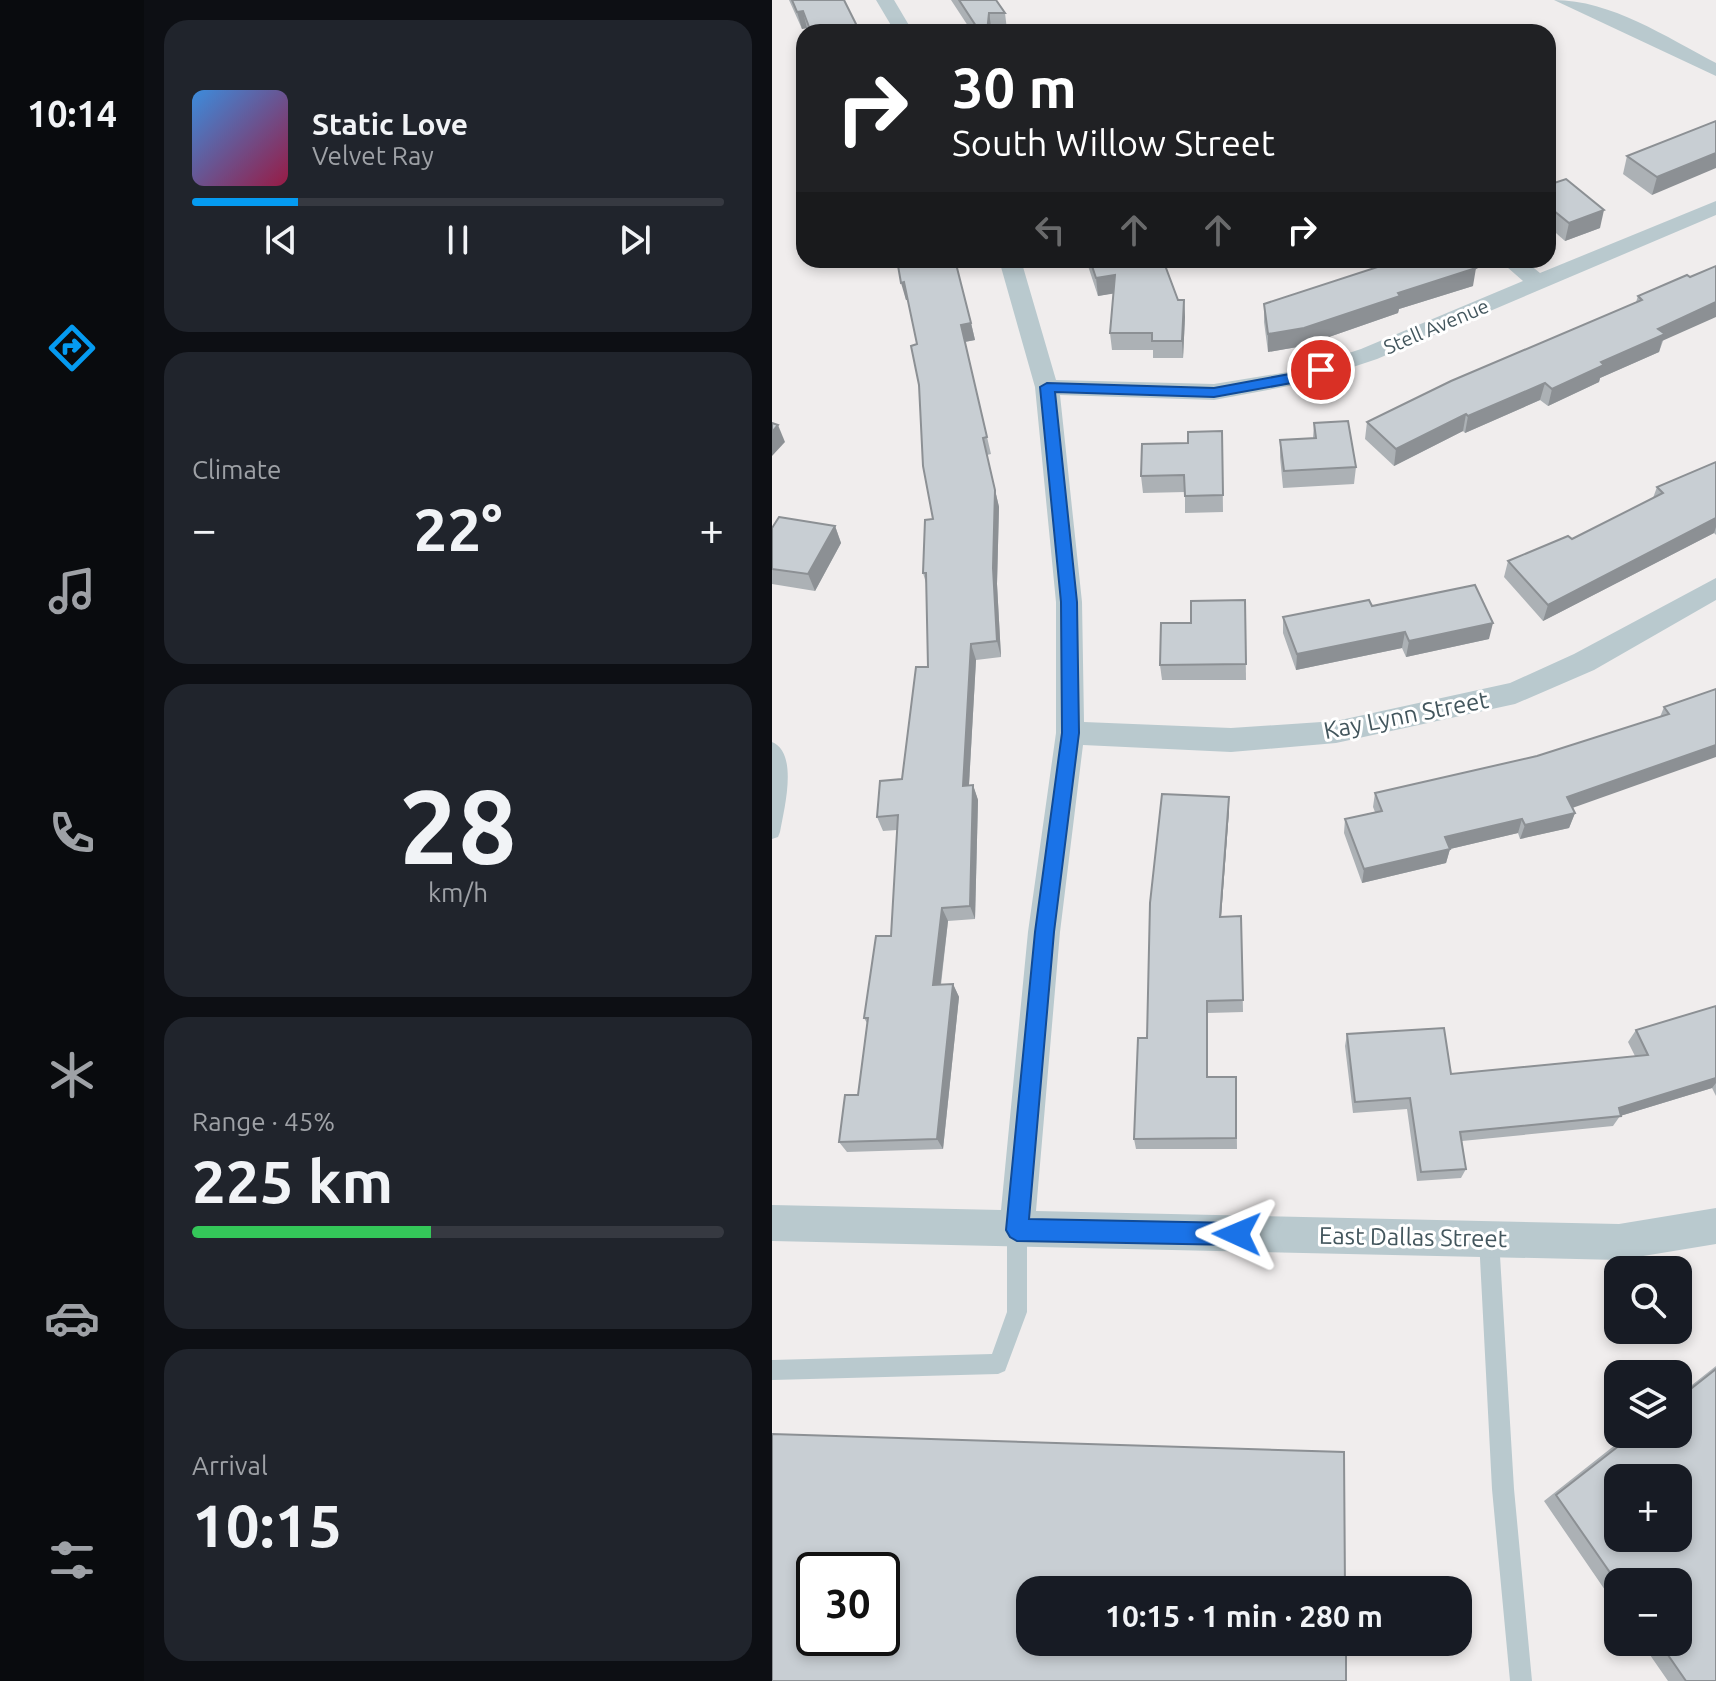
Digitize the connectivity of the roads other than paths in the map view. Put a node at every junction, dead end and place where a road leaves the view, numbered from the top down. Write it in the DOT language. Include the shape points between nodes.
graph roads {
  1 [pos="885,0"];
  2 [pos="1563,0"];
  3 [pos="899,24"];
  4 [pos="1716,70"];
  5 [pos="1716,207"];
  6 [pos="1012,268"];
  7 [pos="1520,268"];
  8 [pos="1539,283"];
  9 [pos="1047,387"];
  10 [pos="1716,588"];
  11 [pos="1070,733"];
  12 [pos="772,748"];
  13 [pos="772,832"];
  14 [pos="772,1223"];
  15 [pos="1716,1226"];
  16 [pos="1017,1230"];
  17 [pos="1489,1239"];
  18 [pos="772,1370"];
  19 [pos="1521,1681"];
  1 -- 3 [label="street"];
  2 -- 4 [label="street" via="1634,28"];
  5 -- 8 [label="street, Stell Avenue"];
  6 -- 9 [label="street"];
  7 -- 8 [label="street"];
  8 -- 9 [label="street, Stell Avenue" via="1297,378 1214,392"];
  9 -- 11 [label="street" via="1069,602"];
  10 -- 11 [label="street, Kay Lynn Street" via="1584,662 1515,693 1336,732 1231,740"];
  11 -- 16 [label="street" via="1044,932"];
  12 -- 13 [label="lane" via="779,756"];
  14 -- 16 [label="street, East Dallas Street"];
  15 -- 17 [label="street, East Dallas Street" via="1619,1242"];
  16 -- 17 [label="street, East Dallas Street"];
  16 -- 18 [label="lane" via="1017,1312 998,1364"];
  17 -- 19 [label="lane" via="1503,1489"];
}
